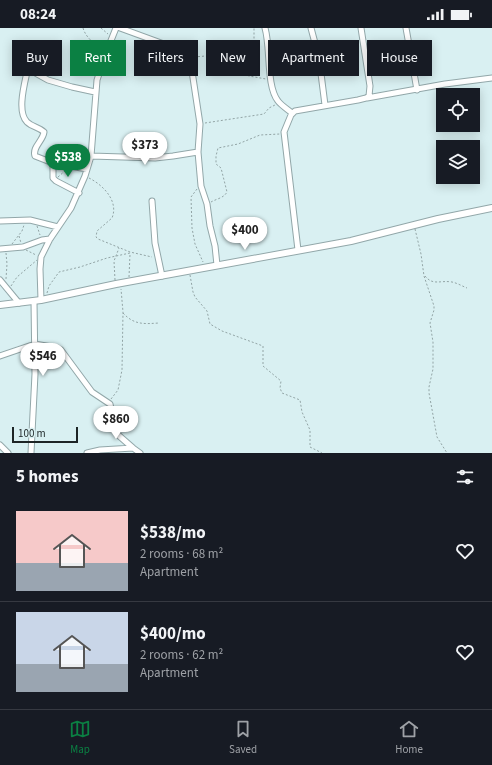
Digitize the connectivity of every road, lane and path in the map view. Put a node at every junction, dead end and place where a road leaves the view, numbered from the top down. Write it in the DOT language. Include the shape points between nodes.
graph roads {
  1 [pos="83,28"];
  2 [pos="101,28"];
  3 [pos="116,28"];
  4 [pos="120,28"];
  5 [pos="254,28"];
  6 [pos="265,28"];
  7 [pos="311,28"];
  8 [pos="361,28"];
  9 [pos="406,28"];
  10 [pos="112,37"];
  11 [pos="90,40"];
  12 [pos="111,40"];
  13 [pos="153,40"];
  14 [pos="254,40"];
  15 [pos="268,43"];
  16 [pos="98,76"];
  17 [pos="193,76"];
  18 [pos="249,76"];
  19 [pos="271,76"];
  20 [pos="492,78"];
  21 [pos="271,82"];
  22 [pos="417,90"];
  23 [pos="95,92"];
  24 [pos="366,98"];
  25 [pos="279,102"];
  26 [pos="325,106"];
  27 [pos="292,113"];
  28 [pos="200,124"];
  29 [pos="284,134"];
  30 [pos="198,152"];
  31 [pos="90,156"];
  32 [pos="53,163"];
  33 [pos="72,167"];
  34 [pos="87,169"];
  35 [pos="85,176"];
  36 [pos="56,181"];
  37 [pos="201,182"];
  38 [pos="79,193"];
  39 [pos="152,201"];
  40 [pos="207,204"];
  41 [pos="492,208"];
  42 [pos="25,220"];
  43 [pos="0,221"];
  44 [pos="37,222"];
  45 [pos="414,225"];
  46 [pos="58,227"];
  47 [pos="19,236"];
  48 [pos="50,239"];
  49 [pos="42,240"];
  50 [pos="23,247"];
  51 [pos="119,247"];
  52 [pos="5,249"];
  53 [pos="298,250"];
  54 [pos="130,253"];
  55 [pos="115,256"];
  56 [pos="41,258"];
  57 [pos="158,260"];
  58 [pos="217,265"];
  59 [pos="204,268"];
  60 [pos="189,271"];
  61 [pos="162,276"];
  62 [pos="424,276"];
  63 [pos="0,280"];
  64 [pos="130,282"];
  65 [pos="118,284"];
  66 [pos="5,286"];
  67 [pos="467,288"];
  68 [pos="9,291"];
  69 [pos="44,299"];
  70 [pos="34,301"];
  71 [pos="19,303"];
  72 [pos="0,305"];
  73 [pos="123,312"];
  74 [pos="159,323"];
  75 [pos="35,344"];
  76 [pos="0,356"];
  77 [pos="107,401"];
  78 [pos="0,444"];
  79 [pos="133,448"];
  80 [pos="8,453"];
  81 [pos="31,453"];
  82 [pos="87,453"];
  83 [pos="140,453"];
  84 [pos="322,453"];
  85 [pos="447,453"];
  1 -- 11 [label="path"];
  2 -- 10 [label="path"];
  3 -- 10 [label="street"];
  4 -- 13 [label="street"];
  5 -- 14 [label="path"];
  6 -- 15 [label="street"];
  7 -- 26 [label="street" via="319,58"];
  8 -- 24 [label="street" via="370,86 369,96"];
  9 -- 22 [label="street"];
  10 -- 12 [label="street"];
  16 -- 23 [label="street"];
  17 -- 28 [label="street"];
  18 -- 21 [label="path" via="264,78"];
  19 -- 21 [label="street"];
  20 -- 22 [label="street"];
  21 -- 25 [label="street"];
  22 -- 24 [label="street"];
  23 -- 31 [label="street"];
  23 -- 32 [label="street" via="60,84 28,70 22,99 23,117 28,124 44,132 34,154"];
  24 -- 26 [label="street"];
  25 -- 27 [label="street"];
  25 -- 28 [label="path" via="264,114"];
  26 -- 27 [label="street"];
  27 -- 29 [label="street"];
  28 -- 30 [label="street"];
  29 -- 40 [label="path" via="260,135 238,144 218,148 216,164 221,168 227,192 226,195"];
  29 -- 53 [label="street"];
  30 -- 31 [label="street" via="155,158"];
  30 -- 37 [label="street"];
  31 -- 34 [label="street"];
  32 -- 33 [label="street"];
  32 -- 36 [label="street" via="52,174"];
  33 -- 34 [label="street"];
  33 -- 36 [label="path" via="63,172"];
  34 -- 35 [label="street"];
  35 -- 38 [label="street"];
  35 -- 51 [label="path" via="106,189 114,209 112,218 97,232 96,237"];
  36 -- 38 [label="street"];
  37 -- 40 [label="street"];
  37 -- 59 [label="path" via="192,196 192,228"];
  38 -- 46 [label="street"];
  39 -- 57 [label="street"];
  40 -- 58 [label="street"];
  41 -- 45 [label="street"];
  42 -- 43 [label="street"];
  42 -- 44 [label="street"];
  42 -- 47 [label="path"];
  44 -- 46 [label="street"];
  44 -- 49 [label="path"];
  45 -- 53 [label="street" via="351,241"];
  45 -- 62 [label="path"];
  46 -- 48 [label="street"];
  47 -- 50 [label="path"];
  47 -- 52 [label="path"];
  48 -- 49 [label="street"];
  48 -- 56 [label="street"];
  49 -- 50 [label="street"];
  50 -- 52 [label="street"];
  50 -- 56 [label="path"];
  51 -- 54 [label="path"];
  51 -- 55 [label="path"];
  52 -- 66 [label="path" via="8,264"];
  53 -- 58 [label="street"];
  54 -- 55 [label="path"];
  54 -- 57 [label="path"];
  54 -- 64 [label="path"];
  55 -- 65 [label="path" via="114,270"];
  55 -- 69 [label="path" via="59,272 48,286"];
  56 -- 68 [label="path" via="20,275"];
  56 -- 69 [label="street" via="40,273"];
  57 -- 61 [label="street"];
  58 -- 59 [label="street"];
  59 -- 60 [label="street"];
  60 -- 61 [label="street"];
  60 -- 84 [label="path" via="193,292 207,311 210,324 263,346 263,366 281,381 282,393 300,400 310,430 310,447"];
  61 -- 64 [label="street"];
  62 -- 67 [label="path" via="432,282 452,282"];
  62 -- 85 [label="path" via="434,306 430,323 433,342 429,393 437,436"];
  63 -- 66 [label="street"];
  64 -- 65 [label="street"];
  65 -- 69 [label="street"];
  65 -- 73 [label="path"];
  66 -- 68 [label="street"];
  68 -- 71 [label="street"];
  69 -- 70 [label="street"];
  70 -- 71 [label="street"];
  70 -- 75 [label="street"];
  71 -- 72 [label="street"];
  73 -- 74 [label="path" via="137,323"];
  73 -- 77 [label="path" via="121,380 118,390"];
  75 -- 76 [label="street"];
  75 -- 77 [label="street" via="61,350 92,392"];
  75 -- 81 [label="street"];
  77 -- 79 [label="street" via="111,407 117,434"];
  78 -- 80 [label="street"];
  79 -- 82 [label="street"];
  79 -- 83 [label="street"];
}
